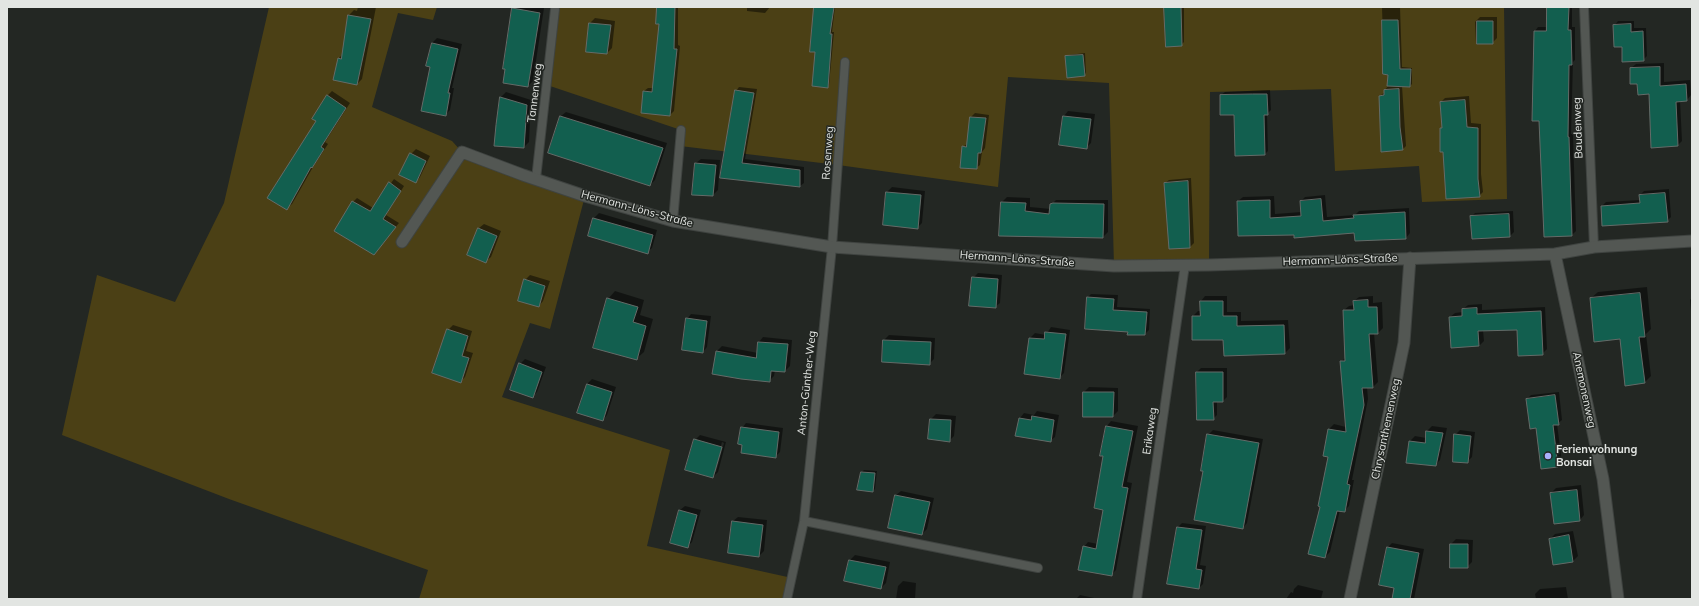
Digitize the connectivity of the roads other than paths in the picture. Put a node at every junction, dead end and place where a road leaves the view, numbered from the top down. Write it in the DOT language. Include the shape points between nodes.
graph roads {
  1 [pos="1584,7"];
  2 [pos="555,9"];
  3 [pos="845,62"];
  4 [pos="681,130"];
  5 [pos="536,179"];
  6 [pos="673,221"];
  7 [pos="1692,241"];
  8 [pos="402,242"];
  9 [pos="832,247"];
  10 [pos="1594,247"];
  11 [pos="1555,254"];
  12 [pos="1410,258"];
  13 [pos="1185,265"];
  14 [pos="804,521"];
  15 [pos="1038,568"];
  16 [pos="787,599"];
  17 [pos="1137,599"];
  18 [pos="1350,599"];
  19 [pos="1618,599"];
  1 -- 10 [label="lane, Baudenweg"];
  2 -- 5 [label="lane, Tannenweg"];
  3 -- 9 [label="lane, Rosenweg"];
  4 -- 6 [label="lane"];
  5 -- 6 [label="street, Hermann-Löns-Straße"];
  5 -- 8 [label="street, Hermann-Löns-Straße" via="462,152"];
  6 -- 9 [label="street, Hermann-Löns-Straße"];
  7 -- 10 [label="street, Hermann-Löns-Straße"];
  9 -- 13 [label="street, Hermann-Löns-Straße" via="1114,266"];
  9 -- 14 [label="lane, Anton-Günther-Weg"];
  10 -- 11 [label="street, Hermann-Löns-Straße"];
  11 -- 12 [label="street, Hermann-Löns-Straße"];
  11 -- 19 [label="street, Anemonenweg" via="1603,478"];
  12 -- 13 [label="street, Hermann-Löns-Straße"];
  12 -- 18 [label="street, Chrysanthemenweg" via="1404,342"];
  13 -- 17 [label="lane, Erikaweg"];
  14 -- 15 [label="lane"];
  14 -- 16 [label="lane, Anton-Günther-Weg"];
}
